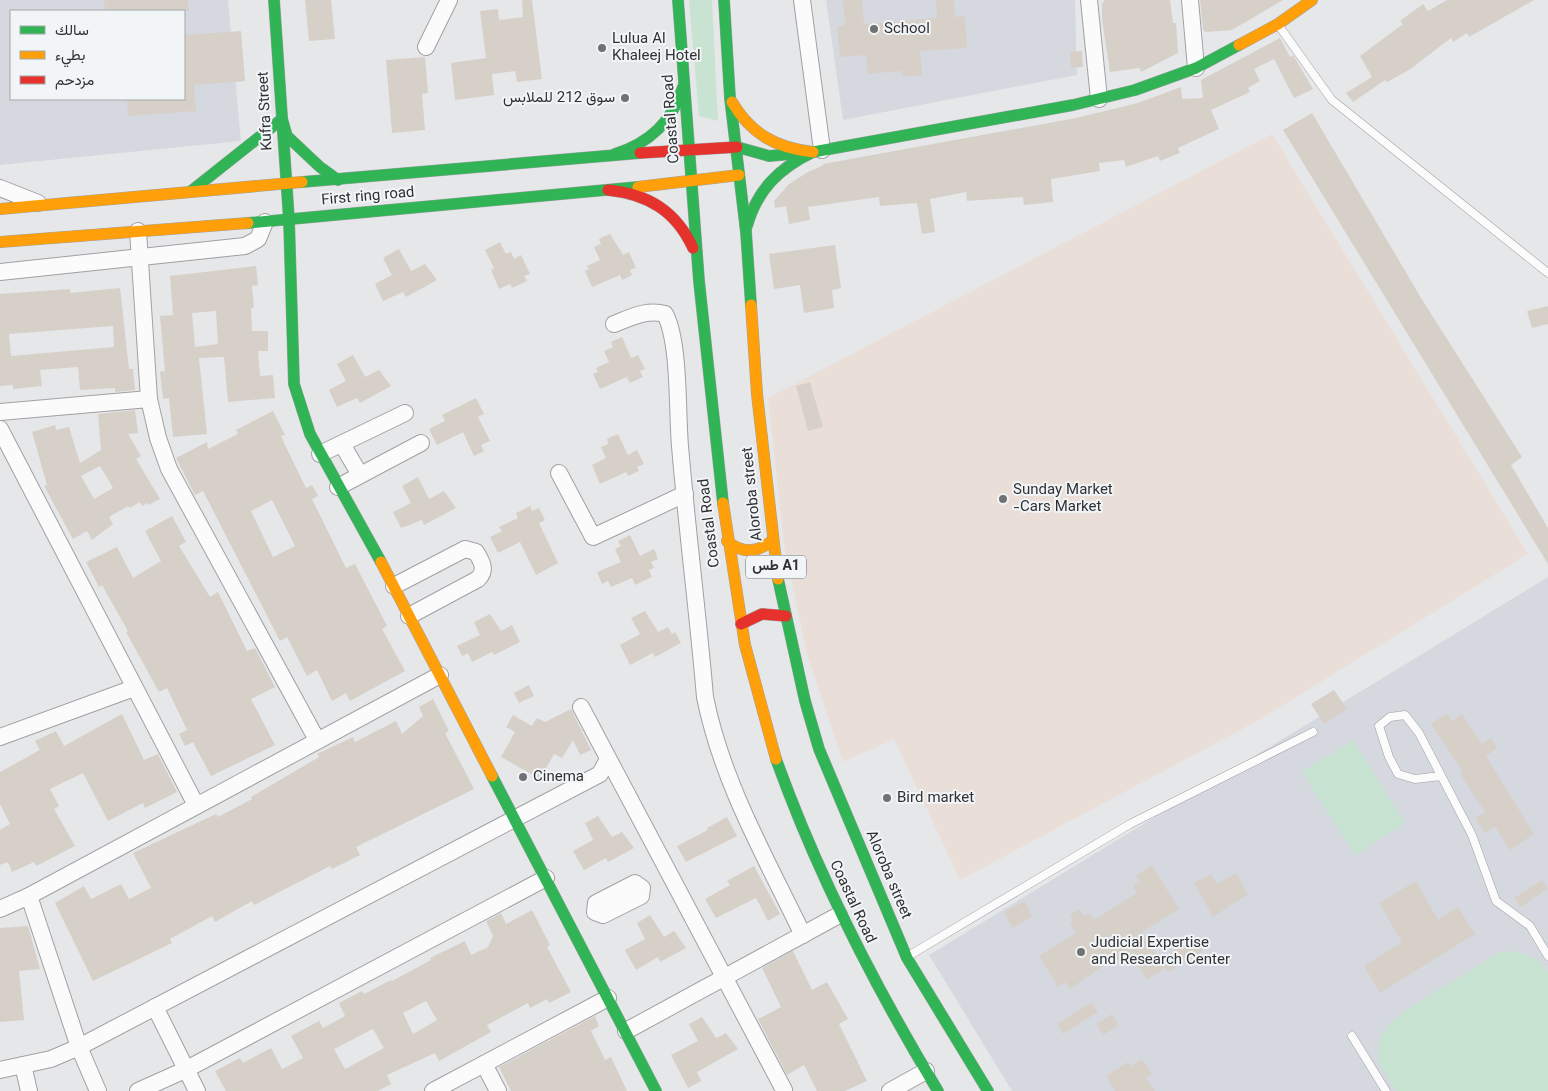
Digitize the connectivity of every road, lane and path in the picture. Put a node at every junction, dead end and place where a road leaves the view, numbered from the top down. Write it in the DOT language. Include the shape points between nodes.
graph roads {
  1 [pos="274,0"];
  2 [pos="449,0"];
  3 [pos="678,0"];
  4 [pos="724,0"];
  5 [pos="802,0"];
  6 [pos="1089,0"];
  7 [pos="1190,0"];
  8 [pos="1304,2"];
  9 [pos="1278,24"];
  10 [pos="426,47"];
  11 [pos="1196,68"];
  12 [pos="684,83"];
  13 [pos="730,98"];
  14 [pos="1099,98"];
  15 [pos="282,119"];
  16 [pos="737,148"];
  17 [pos="690,151"];
  18 [pos="818,151"];
  19 [pos="615,154"];
  20 [pos="769,156"];
  21 [pos="739,175"];
  22 [pos="338,180"];
  23 [pos="691,180"];
  24 [pos="286,185"];
  25 [pos="0,188"];
  26 [pos="608,190"];
  27 [pos="188,194"];
  28 [pos="44,205"];
  29 [pos="0,209"];
  30 [pos="289,220"];
  31 [pos="266,222"];
  32 [pos="138,231"];
  33 [pos="746,232"];
  34 [pos="0,242"];
  35 [pos="696,254"];
  36 [pos="140,259"];
  37 [pos="0,272"];
  38 [pos="1548,273"];
  39 [pos="614,324"];
  40 [pos="149,400"];
  41 [pos="0,412"];
  42 [pos="405,413"];
  43 [pos="0,429"];
  44 [pos="421,443"];
  45 [pos="342,444"];
  46 [pos="320,454"];
  47 [pos="559,472"];
  48 [pos="360,475"];
  49 [pos="338,486"];
  50 [pos="685,494"];
  51 [pos="773,540"];
  52 [pos="727,541"];
  53 [pos="394,586"];
  54 [pos="409,616"];
  55 [pos="786,616"];
  56 [pos="741,624"];
  57 [pos="440,675"];
  58 [pos="134,688"];
  59 [pos="581,707"];
  60 [pos="1312,732"];
  61 [pos="0,737"];
  62 [pos="317,740"];
  63 [pos="608,759"];
  64 [pos="1441,776"];
  65 [pos="196,805"];
  66 [pos="515,817"];
  67 [pos="546,878"];
  68 [pos="29,896"];
  69 [pos="0,909"];
  70 [pos="595,912"];
  71 [pos="839,915"];
  72 [pos="571,925"];
  73 [pos="803,935"];
  74 [pos="1548,956"];
  75 [pos="907,958"];
  76 [pos="724,978"];
  77 [pos="608,998"];
  78 [pos="155,1007"];
  79 [pos="626,1031"];
  80 [pos="1352,1036"];
  81 [pos="79,1047"];
  82 [pos="484,1064"];
  83 [pos="24,1065"];
  84 [pos="0,1070"];
  85 [pos="185,1070"];
  86 [pos="926,1071"];
  87 [pos="784,1090"];
  88 [pos="29,1091"];
  89 [pos="98,1091"];
  90 [pos="138,1091"];
  91 [pos="197,1091"];
  92 [pos="432,1091"];
  93 [pos="498,1091"];
  94 [pos="656,1091"];
  95 [pos="890,1091"];
  96 [pos="938,1091"];
  97 [pos="988,1091"];
  98 [pos="1386,1091"];
  1 -- 15 [label="main road, Kufra Street"];
  2 -- 10 [label="street"];
  3 -- 12 [label="main road, Coastal Road / طس A1"];
  4 -- 13 [label="main road, Aloroba street / طس A1"];
  5 -- 18 [label="street"];
  6 -- 14 [label="street"];
  7 -- 11 [label="street"];
  8 -- 9 [label="main road"];
  9 -- 11 [label="main road"];
  9 -- 38 [label="lane" via="1332,100"];
  11 -- 14 [label="main road" via="1136,90"];
  12 -- 17 [label="main road, Coastal Road / طس A1"];
  12 -- 19 [label="main road" via="676,108 660,129 640,145"];
  13 -- 16 [label="main road, Aloroba street / طس A1"];
  13 -- 18 [label="main road" via="738,114 763,138 795,151"];
  14 -- 18 [label="main road" via="1073,106"];
  15 -- 22 [label="main road" via="287,136"];
  15 -- 24 [label="main road, Kufra Street"];
  15 -- 27 [label="main road"];
  16 -- 17 [label="main road, First ring road"];
  16 -- 20 [label="main road, First ring road"];
  16 -- 21 [label="main road, Aloroba street / طس A1"];
  17 -- 19 [label="main road, First ring road"];
  17 -- 23 [label="main road, Coastal Road / طس A1"];
  18 -- 20 [label="main road"];
  18 -- 33 [label="main road" via="798,158 773,176 755,202"];
  19 -- 22 [label="main road, First ring road"];
  20 -- 21 [label="main road"];
  21 -- 23 [label="main road, First ring road"];
  21 -- 33 [label="main road, Aloroba street / طس A1"];
  22 -- 24 [label="main road, First ring road"];
  23 -- 26 [label="main road, First ring road"];
  23 -- 35 [label="main road, Coastal Road / طس A1"];
  24 -- 27 [label="main road, First ring road"];
  24 -- 30 [label="main road, Kufra Street"];
  25 -- 28 [label="street"];
  26 -- 30 [label="main road, First ring road"];
  26 -- 35 [label="main road" via="624,191 656,202 681,224"];
  27 -- 28 [label="main road, First ring road"];
  28 -- 29 [label="main road, First ring road"];
  30 -- 31 [label="main road, First ring road"];
  30 -- 46 [label="main road, Kufra Street" via="294,384"];
  31 -- 32 [label="main road, First ring road"];
  31 -- 36 [label="street" via="258,238 244,246"];
  32 -- 34 [label="main road, First ring road"];
  32 -- 36 [label="street"];
  33 -- 51 [label="main road, Aloroba street / طس A1"];
  35 -- 52 [label="main road, Coastal Road / طس A1"];
  36 -- 37 [label="street"];
  36 -- 40 [label="street"];
  39 -- 50 [label="street" via="646,312 665,314 669,321"];
  40 -- 41 [label="street"];
  40 -- 62 [label="street" via="169,469"];
  42 -- 45 [label="street"];
  43 -- 58 [label="street"];
  44 -- 48 [label="street"];
  45 -- 46 [label="street"];
  45 -- 48 [label="street"];
  46 -- 49 [label="main road, Kufra Street"];
  47 -- 50 [label="street" via="593,537"];
  48 -- 49 [label="street"];
  49 -- 53 [label="main road, Kufra Street"];
  50 -- 73 [label="street" via="710,723 728,776"];
  51 -- 52 [label="main road" via="764,548 752,551 739,549"];
  51 -- 55 [label="main road, Aloroba street / طس A1"];
  52 -- 56 [label="main road, Coastal Road / طس A1"];
  53 -- 54 [label="main road, Kufra Street"];
  53 -- 54 [label="street" via="465,549 476,552 484,566 478,579"];
  54 -- 57 [label="main road, Kufra Street"];
  55 -- 56 [label="main road" via="764,612"];
  55 -- 75 [label="main road, Aloroba street / طس A1" via="804,701 819,749"];
  56 -- 71 [label="main road, Coastal Road / طس A1" via="780,770"];
  57 -- 62 [label="street"];
  57 -- 66 [label="main road, Kufra Street"];
  58 -- 61 [label="street"];
  58 -- 65 [label="street"];
  59 -- 63 [label="street"];
  60 -- 75 [label="lane" via="1130,824"];
  62 -- 65 [label="street"];
  63 -- 66 [label="street" via="600,774"];
  63 -- 76 [label="street"];
  64 -- 64 [label="lane" via="1419,733 1405,715 1390,718 1379,726 1398,774 1415,779"];
  64 -- 74 [label="lane" via="1472,835 1496,901 1530,926"];
  65 -- 68 [label="street"];
  66 -- 67 [label="main road, Kufra Street"];
  66 -- 78 [label="street"];
  67 -- 72 [label="main road, Kufra Street"];
  67 -- 85 [label="street"];
  68 -- 69 [label="street"];
  68 -- 81 [label="street"];
  70 -- 72 [label="street"];
  71 -- 73 [label="street"];
  71 -- 86 [label="main road, Coastal Road / طس A1"];
  72 -- 77 [label="main road, Kufra Street"];
  73 -- 76 [label="street"];
  75 -- 97 [label="main road, Aloroba street / طس A1"];
  76 -- 79 [label="street"];
  76 -- 87 [label="street"];
  77 -- 79 [label="main road, Kufra Street"];
  77 -- 82 [label="street"];
  78 -- 81 [label="street"];
  78 -- 85 [label="street"];
  79 -- 94 [label="main road, Kufra Street"];
  80 -- 98 [label="lane"];
  81 -- 83 [label="street"];
  81 -- 89 [label="street"];
  82 -- 92 [label="street"];
  82 -- 93 [label="street"];
  83 -- 84 [label="street"];
  83 -- 88 [label="street"];
  85 -- 90 [label="street"];
  85 -- 91 [label="street"];
  86 -- 95 [label="street"];
  86 -- 96 [label="main road, Coastal Road / طس A1"];
}
